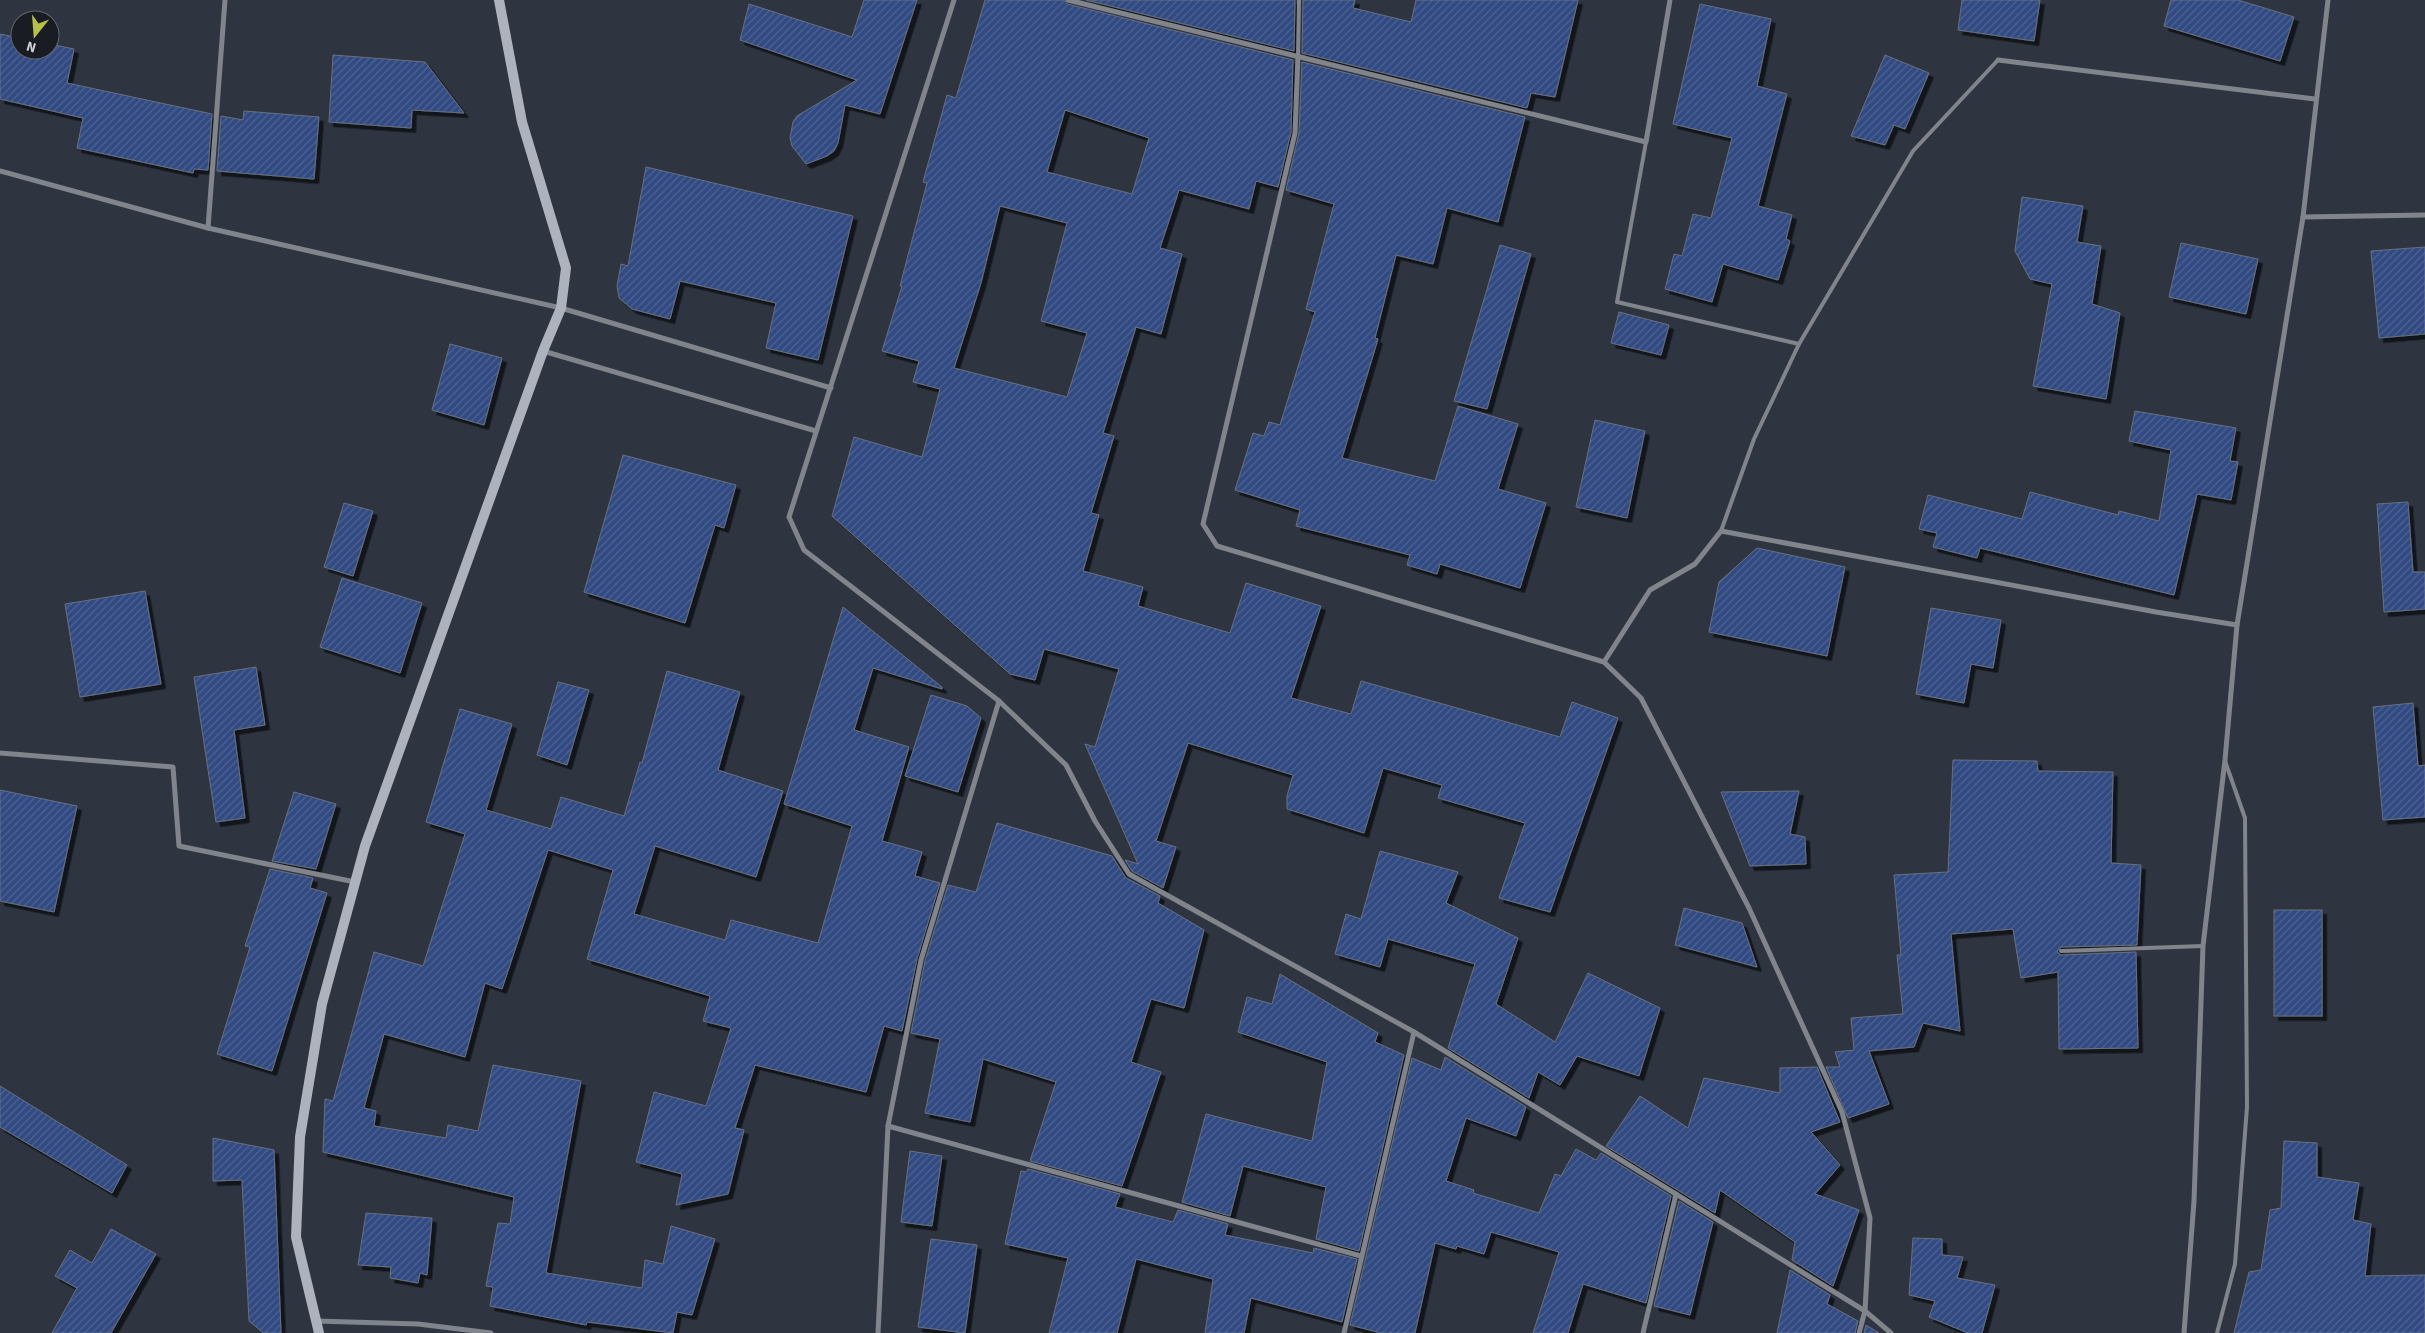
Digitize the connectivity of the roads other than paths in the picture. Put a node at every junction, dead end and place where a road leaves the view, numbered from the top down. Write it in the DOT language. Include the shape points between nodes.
graph roads {
  1 [pos="226,0"];
  2 [pos="498,0"];
  3 [pos="954,0"];
  4 [pos="1068,0"];
  5 [pos="1299,0"];
  6 [pos="1670,0"];
  7 [pos="2328,0"];
  8 [pos="1298,55"];
  9 [pos="1998,60"];
  10 [pos="2315,99"];
  11 [pos="1646,142"];
  12 [pos="0,171"];
  13 [pos="2425,214"];
  14 [pos="2303,216"];
  15 [pos="208,228"];
  16 [pos="561,308"];
  17 [pos="1799,344"];
  18 [pos="542,351"];
  19 [pos="831,388"];
  20 [pos="816,431"];
  21 [pos="1721,531"];
  22 [pos="2237,625"];
  23 [pos="1604,662"];
  24 [pos="999,701"];
  25 [pos="0,753"];
  26 [pos="2225,760"];
  27 [pos="355,882"];
  28 [pos="2203,946"];
  29 [pos="2061,950"];
  30 [pos="1414,1032"];
  31 [pos="888,1126"];
  32 [pos="1676,1194"];
  33 [pos="1361,1256"];
  34 [pos="1865,1311"];
  35 [pos="316,1321"];
  36 [pos="318,1333"];
  37 [pos="491,1333"];
  38 [pos="878,1333"];
  39 [pos="1344,1333"];
  40 [pos="1643,1333"];
  41 [pos="1859,1333"];
  42 [pos="1891,1333"];
  43 [pos="2184,1333"];
  44 [pos="2217,1333"];
  1 -- 15 [label="street"];
  2 -- 16 [label="street" via="522,122 566,268"];
  3 -- 19 [label="street"];
  4 -- 8 [label="street"];
  5 -- 8 [label="lane"];
  6 -- 11 [label="street"];
  7 -- 10 [label="street"];
  8 -- 11 [label="street"];
  8 -- 23 [label="street" via="1295,133 1203,524 1217,546"];
  9 -- 10 [label="street"];
  9 -- 17 [label="lane" via="1913,151"];
  10 -- 14 [label="street"];
  11 -- 17 [label="lane" via="1617,302"];
  12 -- 15 [label="street"];
  13 -- 14 [label="street"];
  14 -- 22 [label="street"];
  15 -- 16 [label="street"];
  16 -- 18 [label="street"];
  16 -- 19 [label="street"];
  17 -- 21 [label="lane" via="1754,439"];
  18 -- 20 [label="street"];
  18 -- 27 [label="street" via="365,846"];
  19 -- 20 [label="street"];
  20 -- 24 [label="street" via="789,517 804,550"];
  21 -- 22 [label="street"];
  21 -- 23 [label="street" via="1695,564 1650,590"];
  22 -- 26 [label="street"];
  23 -- 34 [label="street" via="1641,698 1749,908 1842,1112 1870,1218"];
  24 -- 30 [label="street" via="1066,765 1129,874"];
  24 -- 31 [label="street" via="921,960"];
  25 -- 27 [label="street" via="173,767 179,846"];
  26 -- 28 [label="street"];
  26 -- 44 [label="lane" via="2245,818 2247,1107 2235,1264"];
  27 -- 35 [label="street" via="322,1004 300,1137 296,1237"];
  28 -- 29 [label="lane"];
  28 -- 43 [label="street" via="2194,1201"];
  30 -- 32 [label="street"];
  30 -- 33 [label="street"];
  31 -- 33 [label="street"];
  31 -- 38 [label="street"];
  32 -- 34 [label="street"];
  32 -- 40 [label="street"];
  33 -- 39 [label="street"];
  34 -- 41 [label="street"];
  34 -- 42 [label="street"];
  35 -- 36 [label="street"];
  35 -- 37 [label="street" via="418,1324"];
}
